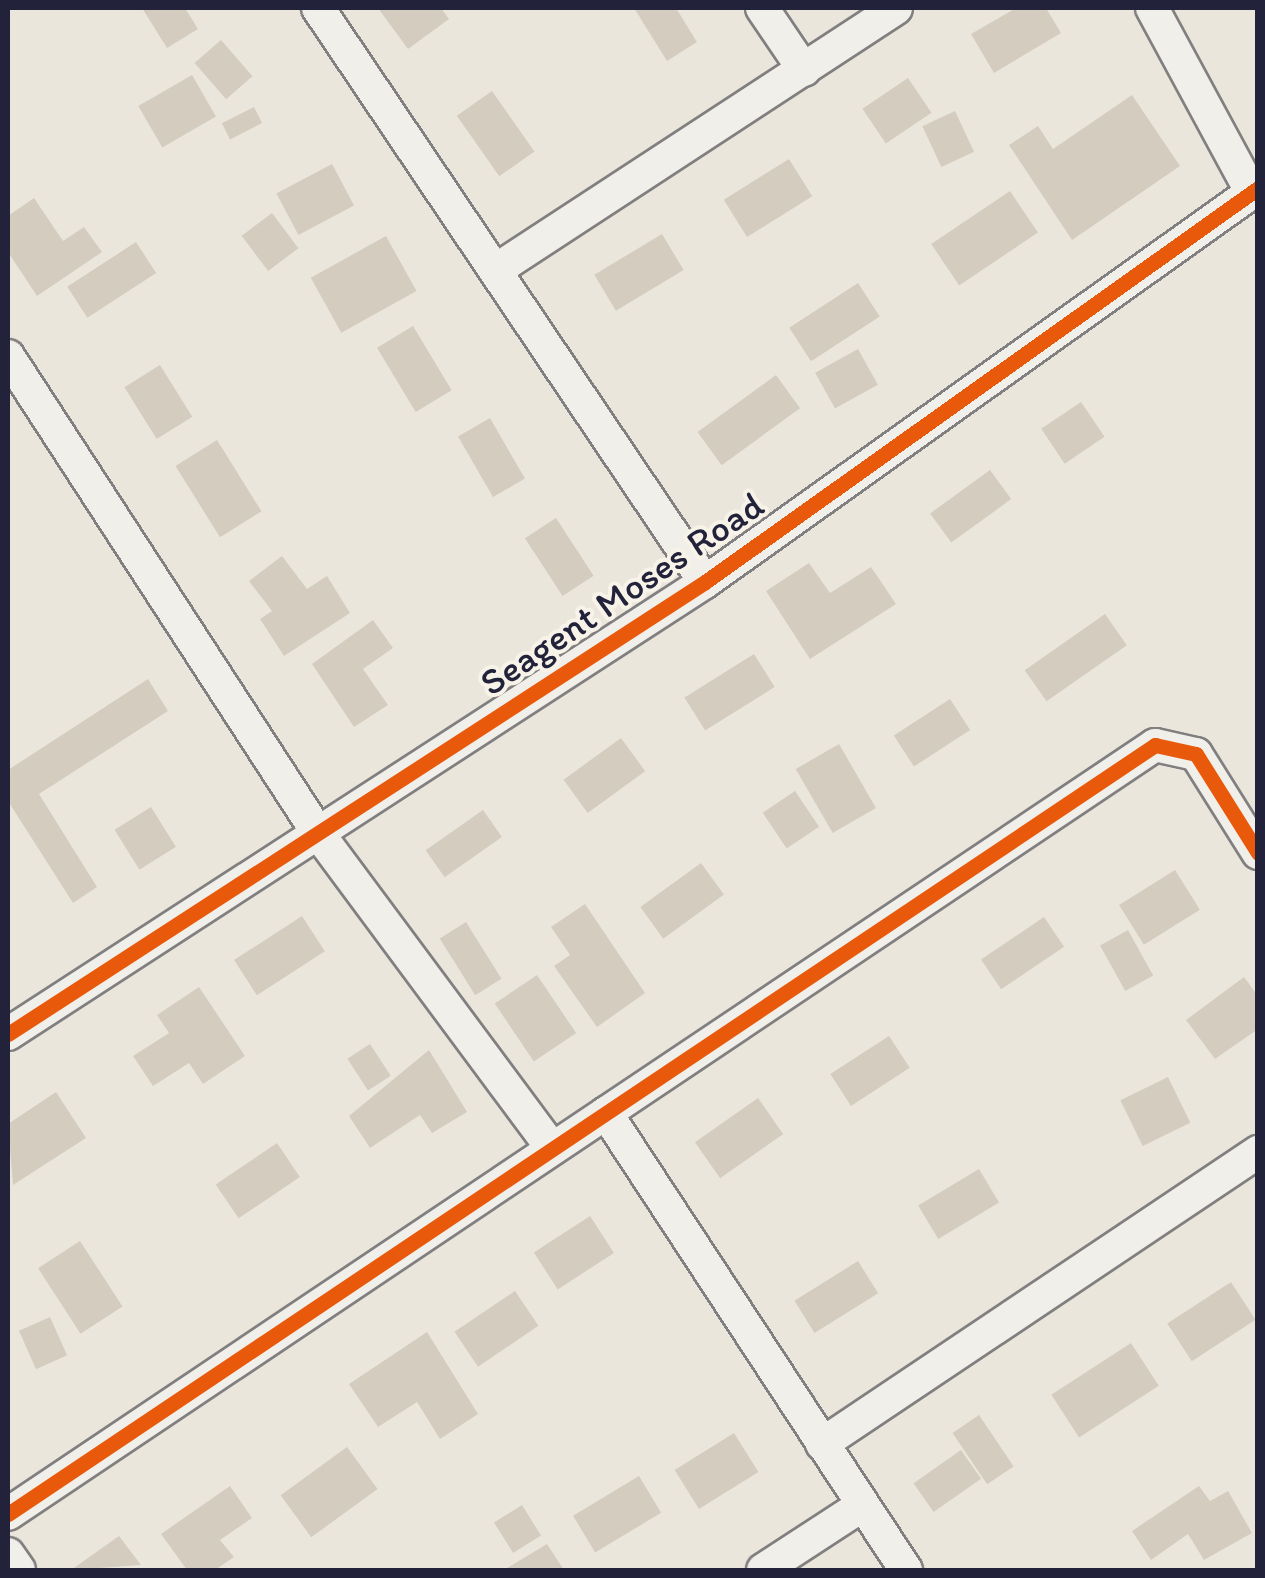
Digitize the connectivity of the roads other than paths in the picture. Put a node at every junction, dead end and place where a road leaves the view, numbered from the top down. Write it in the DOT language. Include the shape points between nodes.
graph roads {
  1 [pos="318,8"];
  2 [pos="762,8"];
  3 [pos="896,8"];
  4 [pos="1152,8"];
  5 [pos="804,70"];
  6 [pos="1254,190"];
  7 [pos="496,270"];
  8 [pos="8,356"];
  9 [pos="705,582"];
  10 [pos="318,833"];
  11 [pos="1258,853"];
  12 [pos="8,1034"];
  13 [pos="606,1113"];
  14 [pos="552,1148"];
  15 [pos="1258,1152"];
  16 [pos="822,1444"];
  17 [pos="862,1506"];
  18 [pos="8,1514"];
  19 [pos="8,1554"];
  20 [pos="18,1570"];
  21 [pos="763,1570"];
  22 [pos="906,1570"];
  1 -- 7 [label="street"];
  2 -- 5 [label="street"];
  3 -- 5 [label="street"];
  4 -- 6 [label="street"];
  5 -- 7 [label="street"];
  6 -- 9 [label="street, Seagent Moses Road"];
  7 -- 9 [label="street"];
  8 -- 10 [label="street"];
  9 -- 10 [label="street, Seagent Moses Road"];
  10 -- 12 [label="street, Seagent Moses Road"];
  10 -- 14 [label="street"];
  11 -- 13 [label="street" via="1196,754 1154,745"];
  13 -- 14 [label="street"];
  13 -- 16 [label="street"];
  14 -- 18 [label="street"];
  15 -- 16 [label="street"];
  16 -- 17 [label="street"];
  17 -- 21 [label="street"];
  17 -- 22 [label="street"];
  19 -- 20 [label="street"];
}
